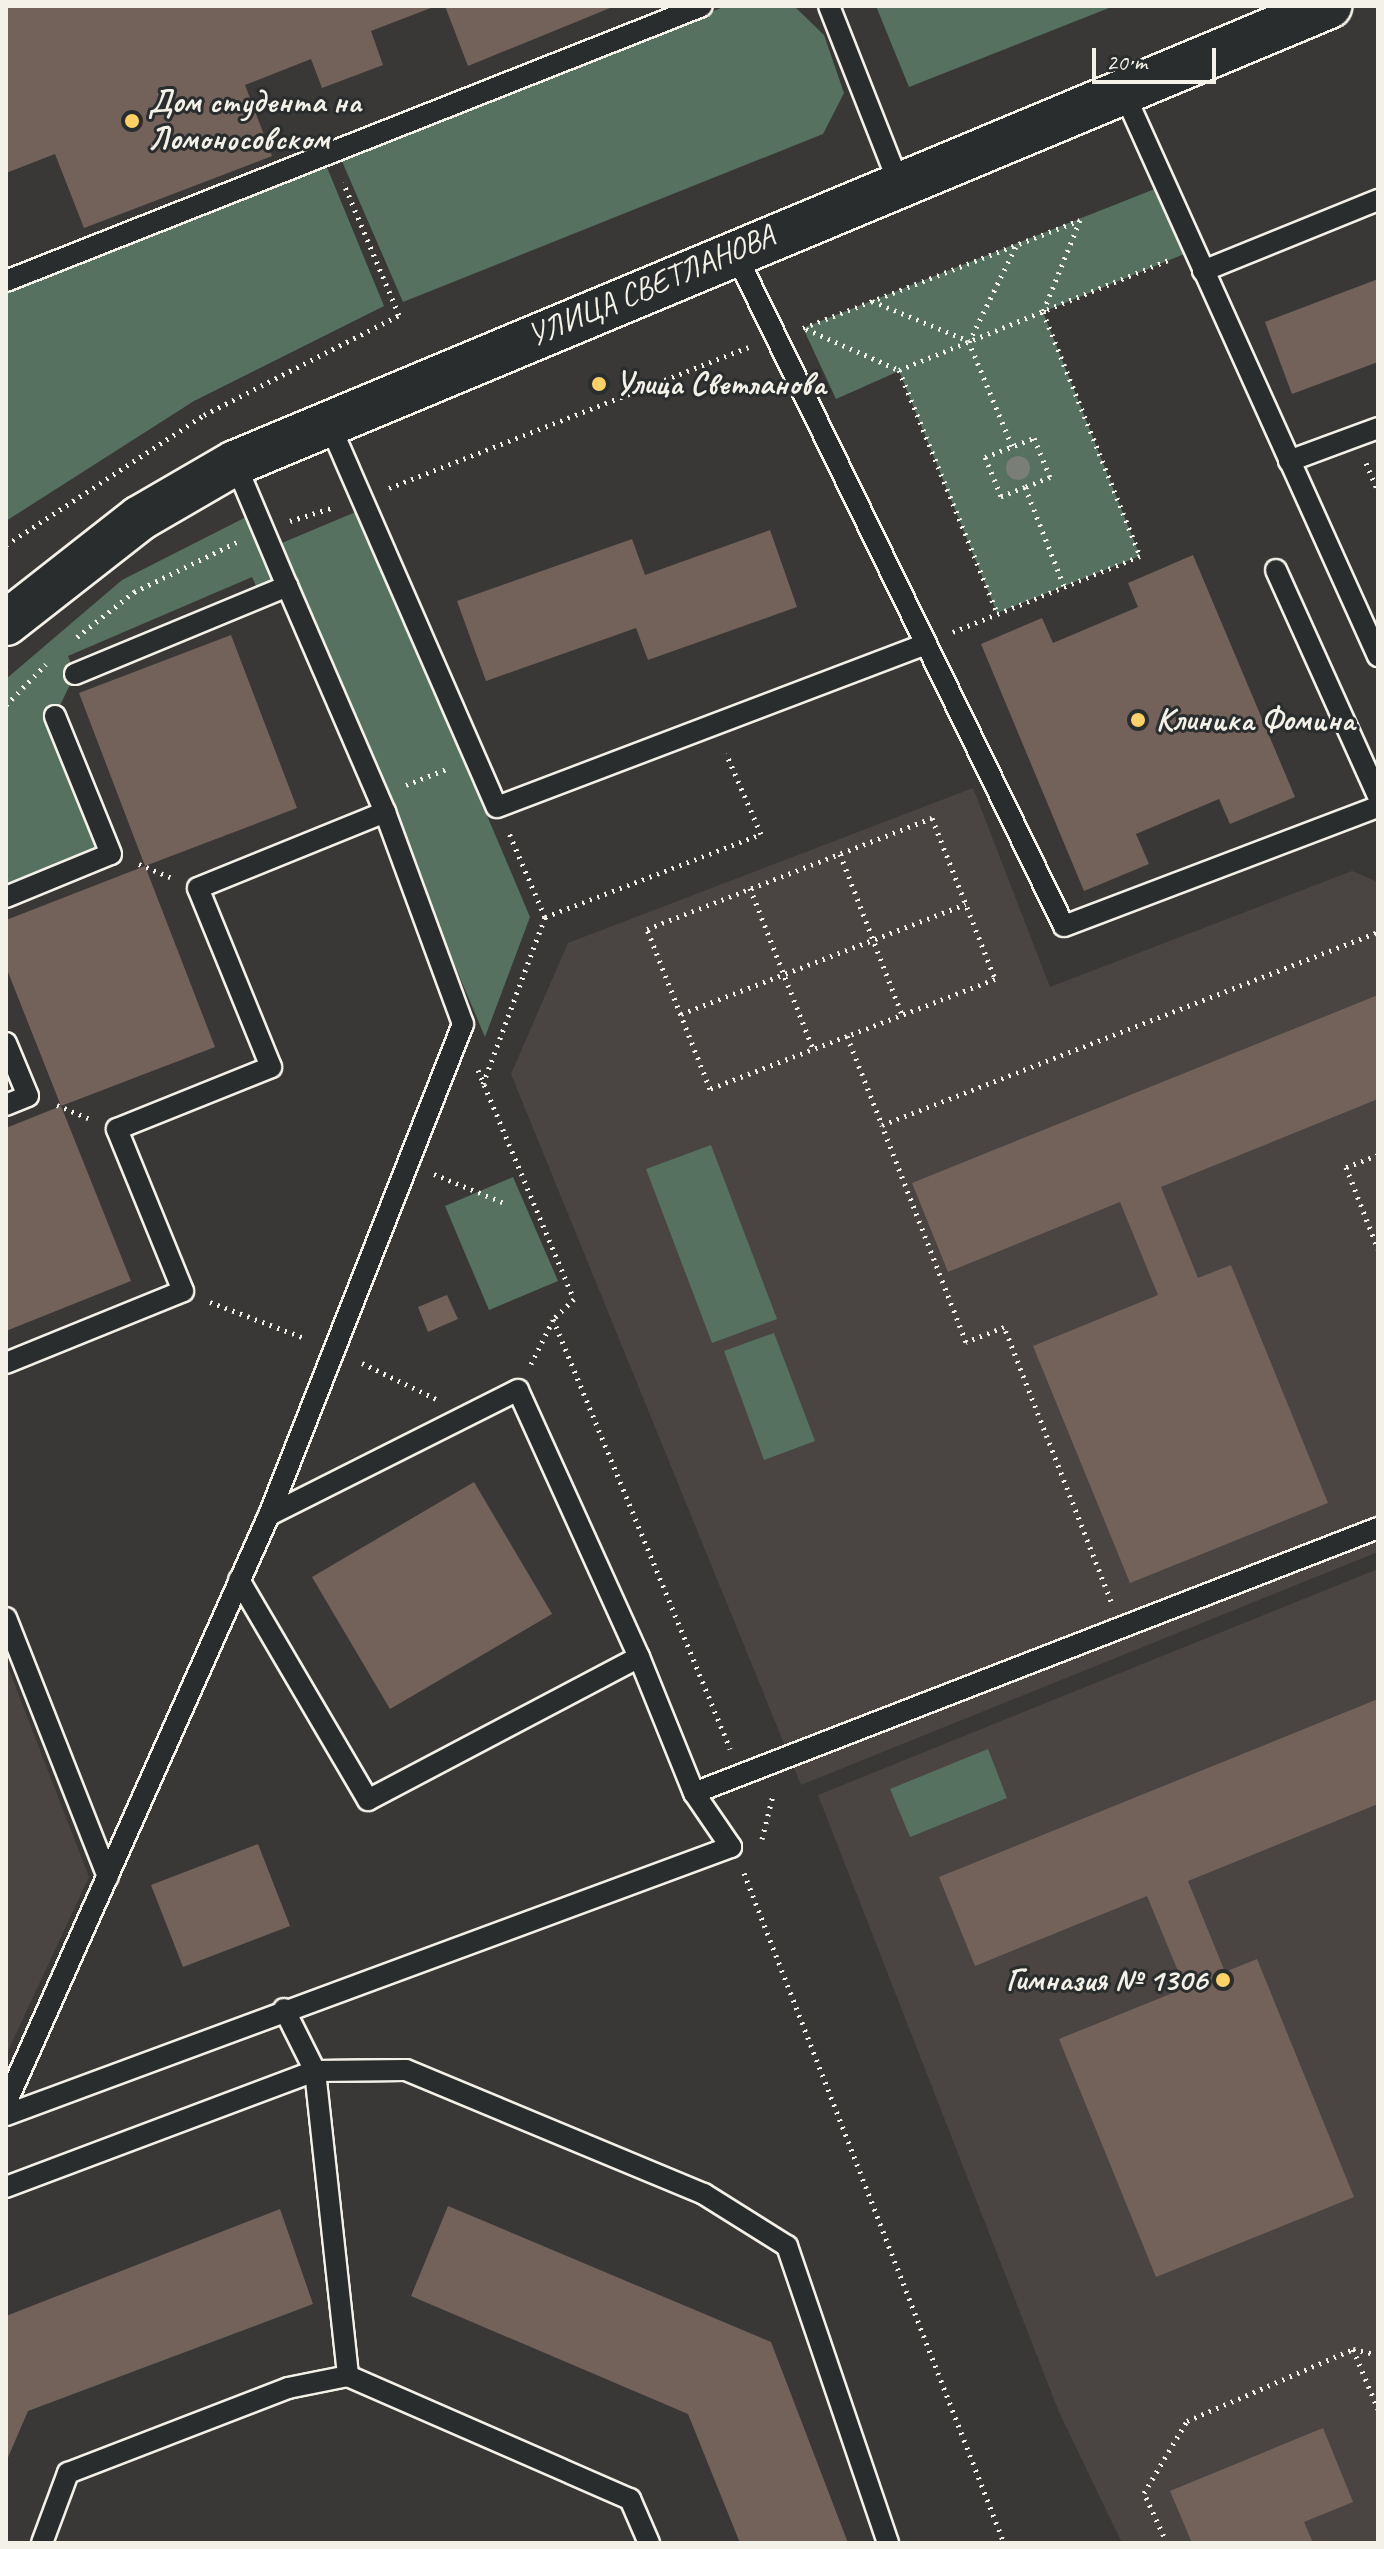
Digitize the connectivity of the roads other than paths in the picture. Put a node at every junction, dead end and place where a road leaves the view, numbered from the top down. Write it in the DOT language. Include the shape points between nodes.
graph roads {
  1 [pos="702,6"];
  2 [pos="829,6"];
  3 [pos="1329,6"];
  4 [pos="1123,91"];
  5 [pos="899,184"];
  6 [pos="1378,200"];
  7 [pos="734,251"];
  8 [pos="1203,271"];
  9 [pos="6,281"];
  10 [pos="328,421"];
  11 [pos="1378,428"];
  12 [pos="1289,461"];
  13 [pos="235,463"];
  14 [pos="1276,570"];
  15 [pos="287,586"];
  16 [pos="6,623"];
  17 [pos="926,644"];
  18 [pos="1378,656"];
  19 [pos="75,674"];
  20 [pos="55,716"];
  21 [pos="1378,796"];
  22 [pos="1378,807"];
  23 [pos="385,812"];
  24 [pos="6,897"];
  25 [pos="6,1043"];
  26 [pos="6,1105"];
  27 [pos="6,1363"];
  28 [pos="269,1515"];
  29 [pos="1378,1528"];
  30 [pos="239,1580"];
  31 [pos="6,1618"];
  32 [pos="639,1657"];
  33 [pos="694,1793"];
  34 [pos="108,1877"];
  35 [pos="284,2009"];
  36 [pos="315,2071"];
  37 [pos="6,2103"];
  38 [pos="6,2115"];
  39 [pos="6,2187"];
  40 [pos="348,2376"];
  41 [pos="42,2543"];
  42 [pos="649,2543"];
  43 [pos="888,2543"];
  1 -- 9 [label="lane"];
  2 -- 5 [label="lane"];
  3 -- 4 [label="street, УЛИЦА СВЕТЛАНОВА"];
  4 -- 5 [label="street, УЛИЦА СВЕТЛАНОВА"];
  4 -- 8 [label="lane"];
  5 -- 7 [label="street, УЛИЦА СВЕТЛАНОВА"];
  6 -- 8 [label="lane"];
  7 -- 10 [label="street, УЛИЦА СВЕТЛАНОВА"];
  7 -- 17 [label="lane"];
  8 -- 12 [label="lane"];
  10 -- 13 [label="street, УЛИЦА СВЕТЛАНОВА"];
  10 -- 17 [label="lane" via="497,807"];
  11 -- 12 [label="lane"];
  12 -- 18 [label="lane"];
  13 -- 15 [label="lane"];
  13 -- 16 [label="street, УЛИЦА СВЕТЛАНОВА" via="140,518"];
  14 -- 21 [label="lane"];
  15 -- 19 [label="lane"];
  15 -- 23 [label="lane"];
  17 -- 22 [label="lane" via="1064,926"];
  20 -- 24 [label="lane" via="111,854"];
  23 -- 27 [label="lane" via="198,888 271,1067 117,1129 183,1291"];
  23 -- 28 [label="lane" via="463,1024"];
  25 -- 26 [label="lane" via="28,1096"];
  28 -- 30 [label="lane"];
  28 -- 32 [label="lane" via="518,1390"];
  29 -- 33 [label="lane"];
  30 -- 32 [label="lane" via="368,1800"];
  30 -- 34 [label="lane"];
  31 -- 34 [label="lane"];
  32 -- 33 [label="lane"];
  33 -- 35 [label="lane" via="731,1847"];
  34 -- 37 [label="lane"];
  35 -- 36 [label="lane"];
  35 -- 38 [label="lane"];
  36 -- 39 [label="lane"];
  36 -- 40 [label="lane"];
  36 -- 43 [label="lane" via="406,2070 704,2194 787,2246"];
  40 -- 41 [label="lane" via="288,2388 68,2473"];
  40 -- 42 [label="lane" via="630,2499"];
}
